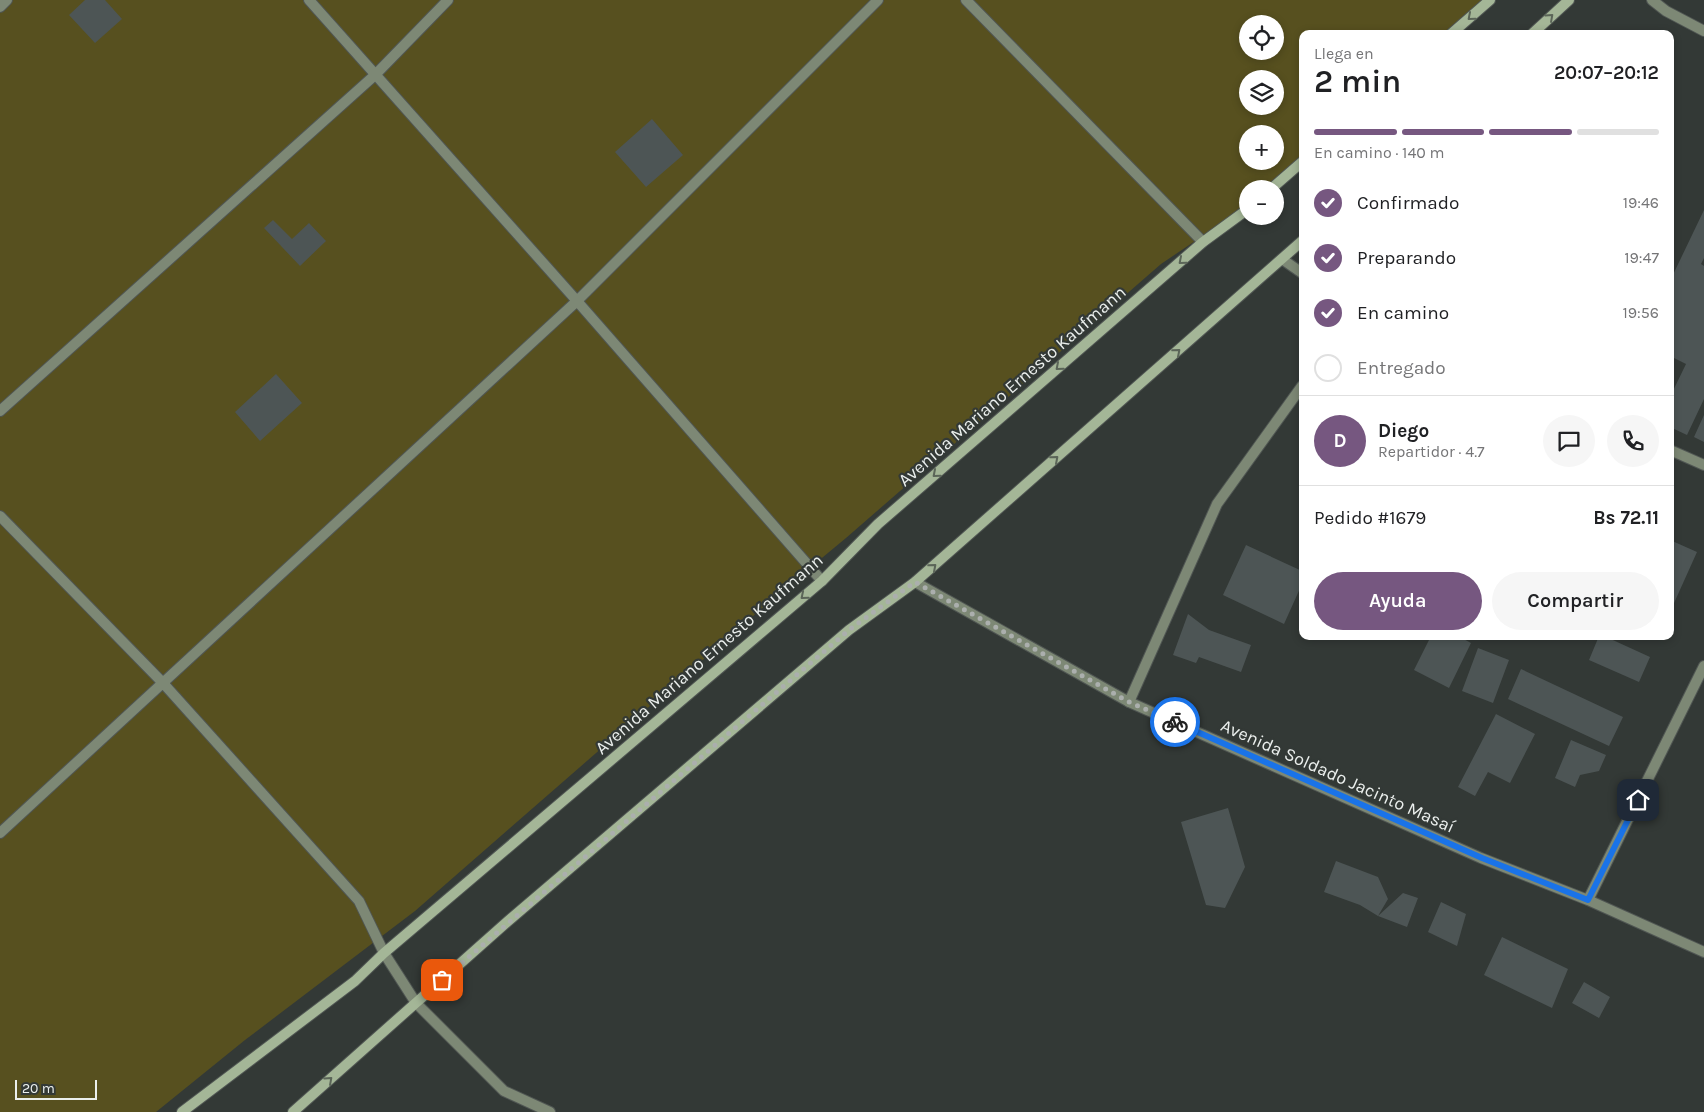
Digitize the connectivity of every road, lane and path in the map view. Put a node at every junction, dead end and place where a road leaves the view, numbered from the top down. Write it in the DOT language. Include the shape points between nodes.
graph roads {
  1 [pos="8,0"];
  2 [pos="309,0"];
  3 [pos="448,0"];
  4 [pos="878,0"];
  5 [pos="966,0"];
  6 [pos="1490,0"];
  7 [pos="1569,0"];
  8 [pos="1652,0"];
  9 [pos="0,7"];
  10 [pos="1456,30"];
  11 [pos="1536,30"];
  12 [pos="1704,31"];
  13 [pos="375,75"];
  14 [pos="1299,165"];
  15 [pos="1281,180"];
  16 [pos="1239,216"];
  17 [pos="1203,242"];
  18 [pos="1299,244"];
  19 [pos="1282,259"];
  20 [pos="1299,271"];
  21 [pos="577,301"];
  22 [pos="1299,390"];
  23 [pos="0,411"];
  24 [pos="1674,452"];
  25 [pos="1704,465"];
  26 [pos="0,516"];
  27 [pos="822,581"];
  28 [pos="915,582"];
  29 [pos="1704,666"];
  30 [pos="163,683"];
  31 [pos="1129,702"];
  32 [pos="0,833"];
  33 [pos="1588,900"];
  34 [pos="1704,952"];
  35 [pos="384,953"];
  36 [pos="416,1003"];
  37 [pos="182,1112"];
  38 [pos="293,1112"];
  39 [pos="550,1112"];
  1 -- 9 [label="street"];
  2 -- 13 [label="street"];
  3 -- 13 [label="street"];
  4 -- 21 [label="street"];
  5 -- 17 [label="street"];
  6 -- 10 [label="main road, one-way"];
  11 -- 7 [label="main road, one-way"];
  8 -- 12 [label="street"];
  13 -- 21 [label="street"];
  13 -- 23 [label="street"];
  14 -- 15 [label="main road"];
  16 -- 17 [label="main road, Avenida Mariano Ernesto Kaufmann"];
  17 -- 27 [label="main road, Avenida Mariano Ernesto Kaufmann, one-way" via="878,524"];
  18 -- 19 [label="main road"];
  19 -- 20 [label="street"];
  28 -- 19 [label="main road, one-way"];
  21 -- 27 [label="street"];
  21 -- 30 [label="street"];
  22 -- 31 [label="street" via="1216,504"];
  24 -- 25 [label="street"];
  26 -- 30 [label="street"];
  27 -- 35 [label="main road, Avenida Mariano Ernesto Kaufmann, one-way"];
  28 -- 31 [label="street, Avenida Soldado Jacinto Masaí"];
  28 -- 36 [label="main road" via="849,630"];
  29 -- 33 [label="street"];
  30 -- 32 [label="street"];
  30 -- 35 [label="street" via="359,901"];
  31 -- 33 [label="street, Avenida Soldado Jacinto Masaí" via="1482,858"];
  33 -- 34 [label="street, Avenida Soldado Jacinto Masaí"];
  35 -- 36 [label="street"];
  35 -- 37 [label="main road, Avenida Mariano Ernesto Kaufmann" via="355,981"];
  38 -- 36 [label="main road, one-way"];
  36 -- 39 [label="street" via="504,1091"];
}
